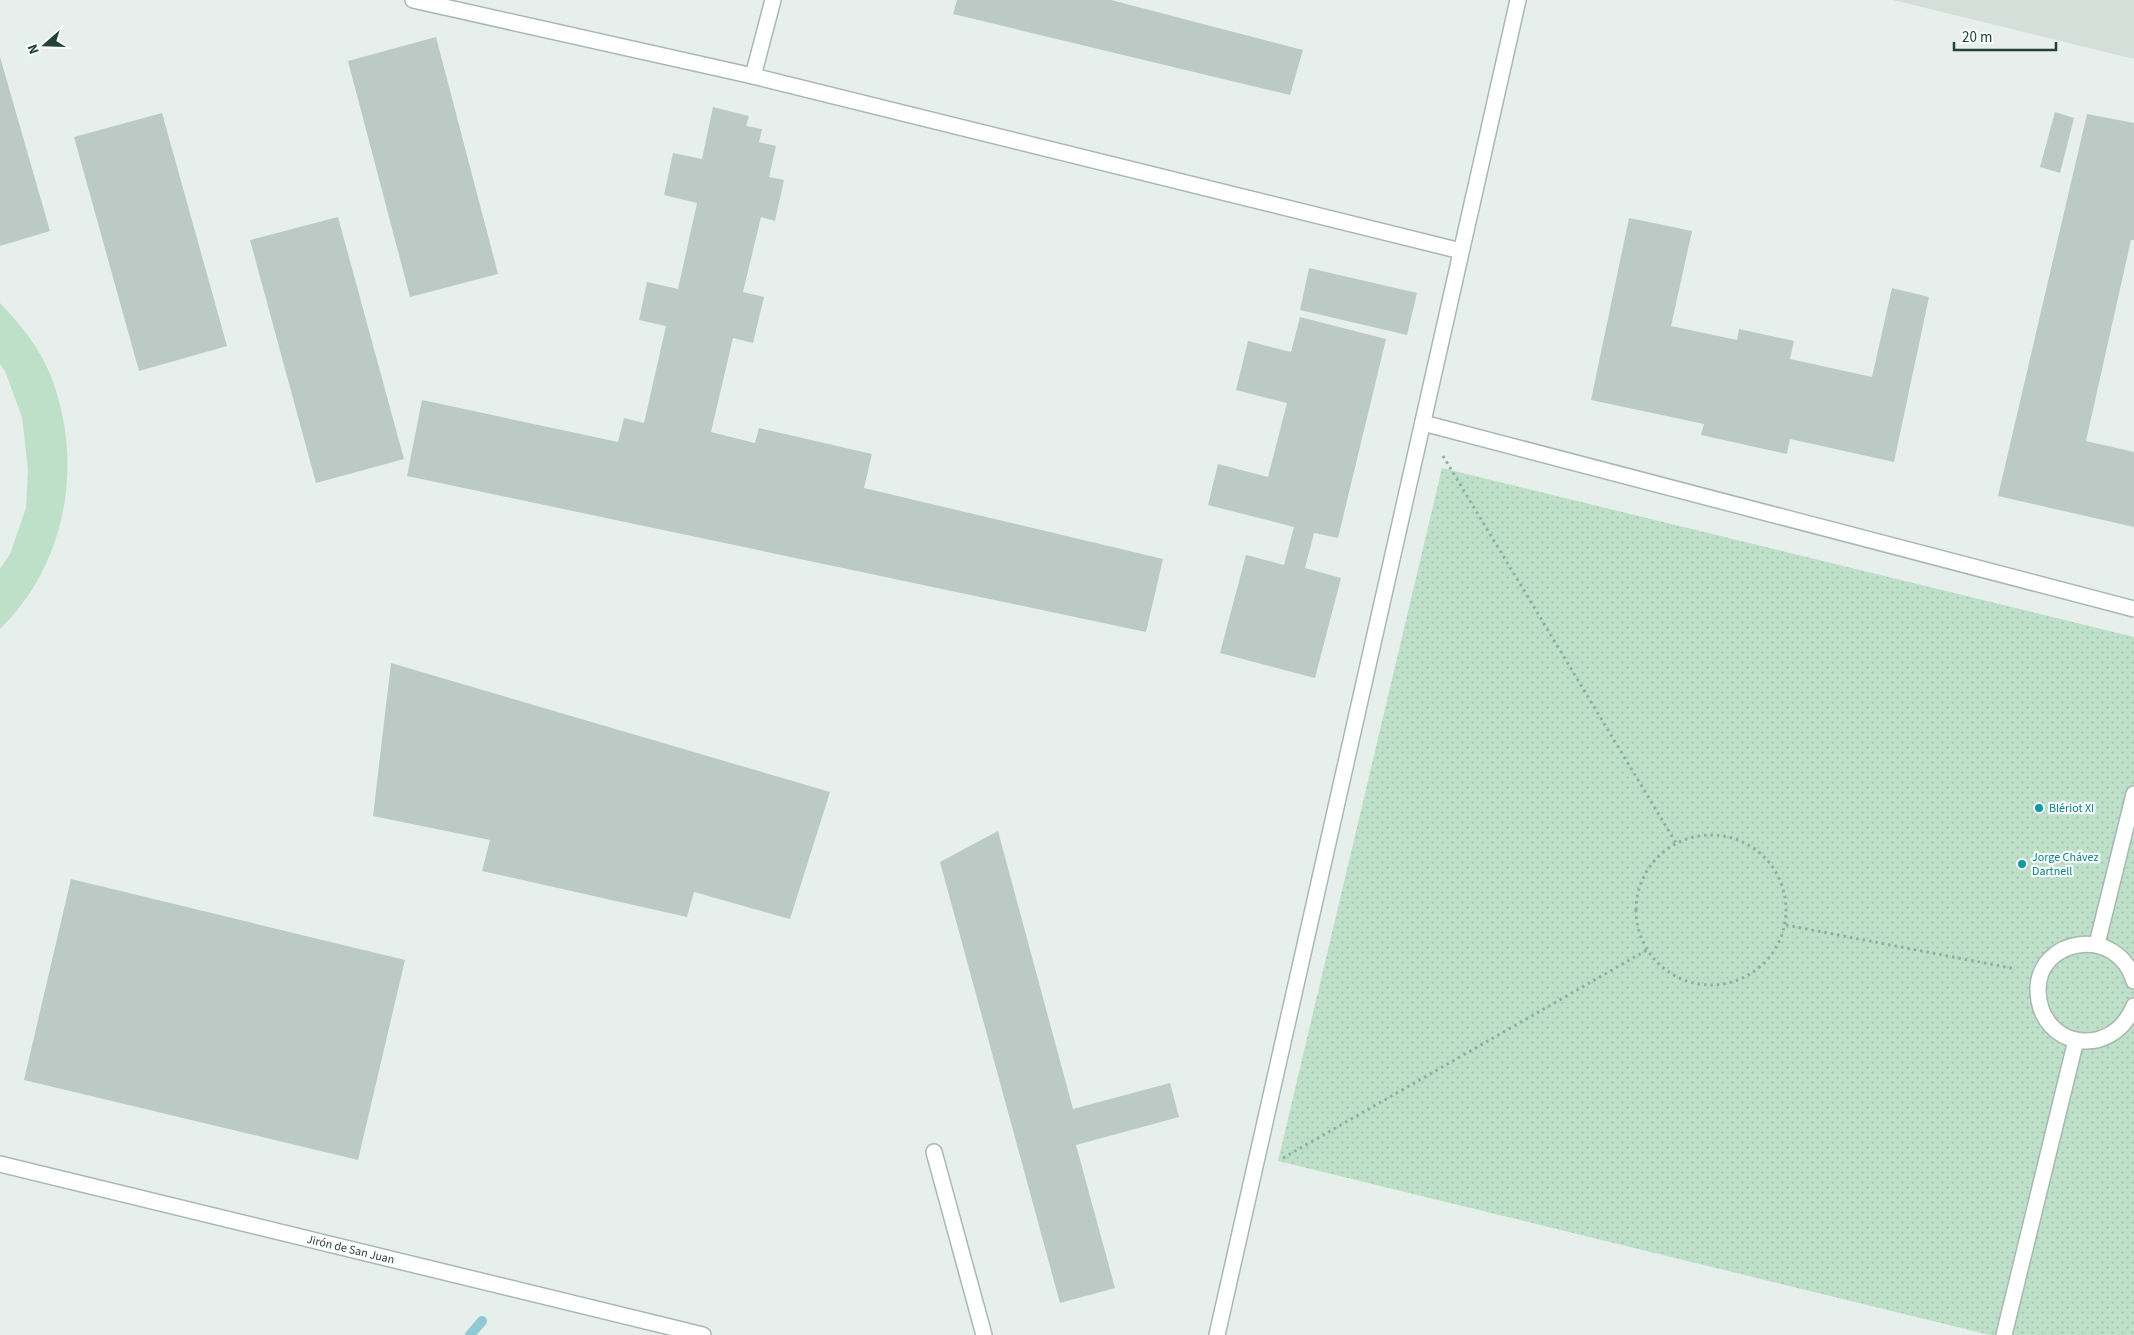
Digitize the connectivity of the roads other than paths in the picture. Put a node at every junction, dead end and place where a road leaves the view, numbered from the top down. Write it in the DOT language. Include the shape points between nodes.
graph roads {
  1 [pos="413,0"];
  2 [pos="773,0"];
  3 [pos="1518,0"];
  4 [pos="753,76"];
  5 [pos="1461,252"];
  6 [pos="1423,423"];
  7 [pos="2134,609"];
  8 [pos="2134,794"];
  9 [pos="2097,944"];
  10 [pos="2134,981"];
  11 [pos="2134,1006"];
  12 [pos="2076,1040"];
  13 [pos="934,1152"];
  14 [pos="0,1164"];
  15 [pos="703,1335"];
  16 [pos="984,1335"];
  17 [pos="1217,1335"];
  18 [pos="2004,1335"];
  1 -- 4 [label="street"];
  2 -- 4 [label="street"];
  3 -- 5 [label="street"];
  4 -- 5 [label="street"];
  5 -- 6 [label="street"];
  6 -- 7 [label="street"];
  6 -- 17 [label="street"];
  8 -- 9 [label="street"];
  9 -- 10 [label="street" via="2123,960"];
  9 -- 12 [label="street" via="2080,944 2064,949 2051,959 2042,973 2038,990 2040,1006 2048,1022 2060,1033"];
  11 -- 12 [label="street" via="2119,1030 2106,1038"];
  12 -- 18 [label="street"];
  13 -- 16 [label="street"];
  14 -- 15 [label="street, Jirón de San Juan"];
}
